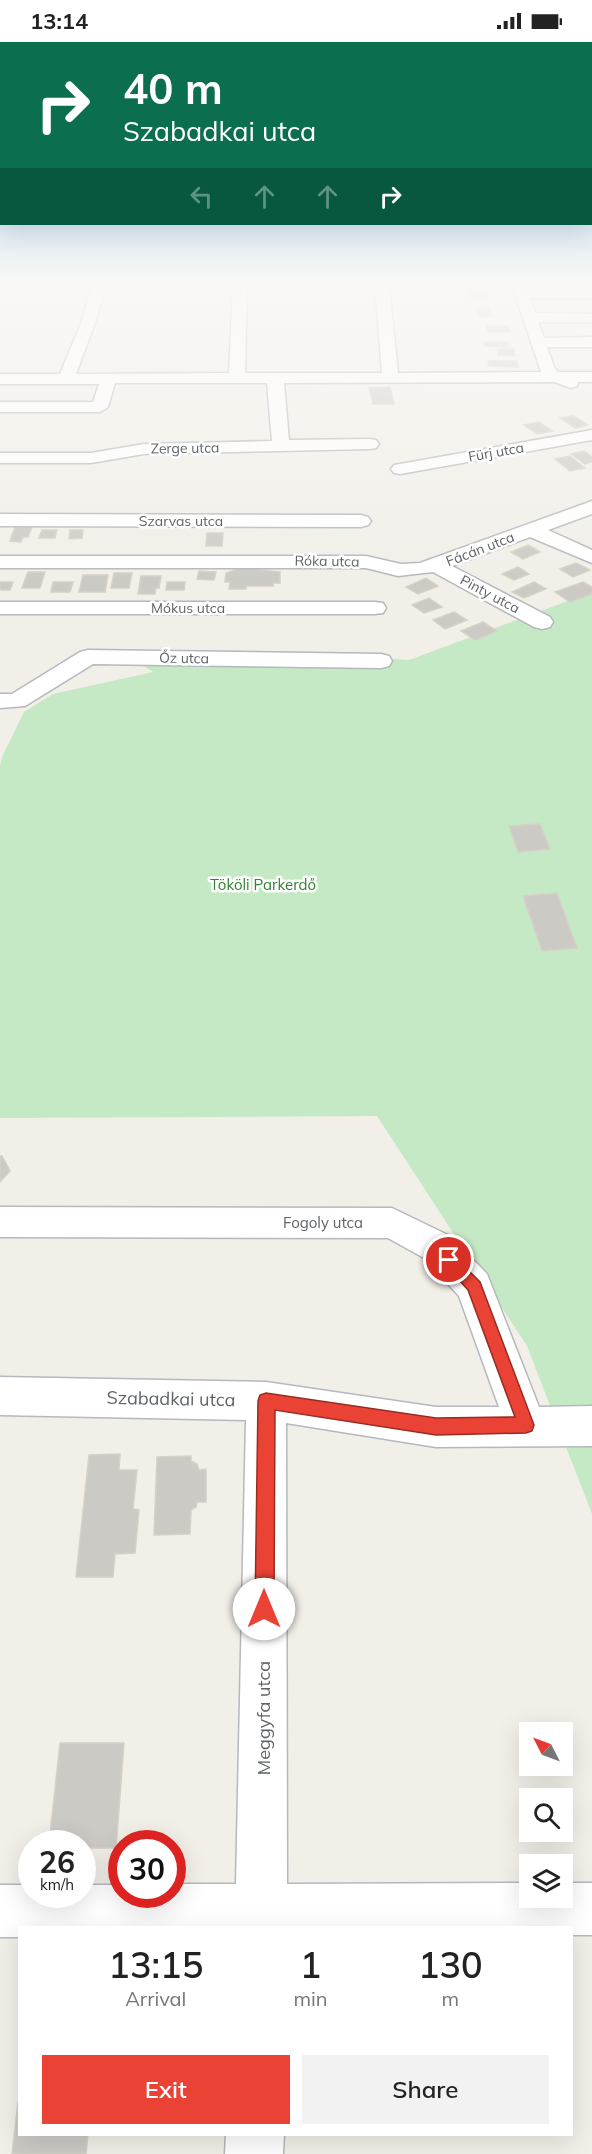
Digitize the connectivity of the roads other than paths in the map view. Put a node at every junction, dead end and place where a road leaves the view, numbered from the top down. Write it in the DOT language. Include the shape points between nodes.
graph roads {
  1 [pos="107,384"];
  2 [pos="275,384"];
  3 [pos="572,384"];
  4 [pos="592,392"];
  5 [pos="0,407"];
  6 [pos="592,435"];
  7 [pos="370,444"];
  8 [pos="281,446"];
  9 [pos="0,458"];
  10 [pos="400,469"];
  11 [pos="592,507"];
  12 [pos="0,520"];
  13 [pos="361,521"];
  14 [pos="531,530"];
  15 [pos="592,557"];
  16 [pos="0,561"];
  17 [pos="366,562"];
  18 [pos="437,566"];
  19 [pos="0,608"];
  20 [pos="375,608"];
  21 [pos="542,622"];
  22 [pos="124,657"];
  23 [pos="381,661"];
  24 [pos="43,685"];
  25 [pos="0,701"];
  26 [pos="0,1222"];
  27 [pos="0,1396"];
  28 [pos="266,1401"];
  29 [pos="526,1425"];
  30 [pos="592,1426"];
  31 [pos="592,1909"];
  32 [pos="0,1911"];
  33 [pos="262,1918"];
  34 [pos="255,2136"];
  35 [pos="254,2154"];
  1 -- 5 [label="street" via="100,407"];
  2 -- 8 [label="street"];
  3 -- 4 [label="street"];
  6 -- 10 [label="street, Fürj utca"];
  7 -- 8 [label="street, Zerge utca"];
  8 -- 9 [label="street, Zerge utca" via="144,449 91,458"];
  11 -- 14 [label="street, Fácán utca"];
  12 -- 13 [label="street, Szarvas utca"];
  14 -- 15 [label="street"];
  14 -- 18 [label="street, Fácán utca"];
  16 -- 17 [label="street, Róka utca"];
  17 -- 18 [label="street, Fácán utca" via="409,571"];
  18 -- 21 [label="street, Pinty utca"];
  19 -- 20 [label="street, Mókus utca"];
  22 -- 23 [label="street, Őz utca"];
  22 -- 24 [label="street, Őz utca" via="88,657"];
  22 -- 24 [label="street" via="123,670 90,682 49,688"];
  24 -- 25 [label="street, Őz utca" via="17,701"];
  26 -- 29 [label="street, Fogoly utca" via="393,1222 437,1247 474,1286"];
  27 -- 28 [label="street, Szabadkai utca"];
  28 -- 29 [label="street, Szabadkai utca" via="436,1426"];
  28 -- 33 [label="street, Meggyfa utca"];
  29 -- 30 [label="street, Szabadkai utca"];
  31 -- 33 [label="street"];
  32 -- 33 [label="street"];
  34 -- 35 [label="street"];
}
